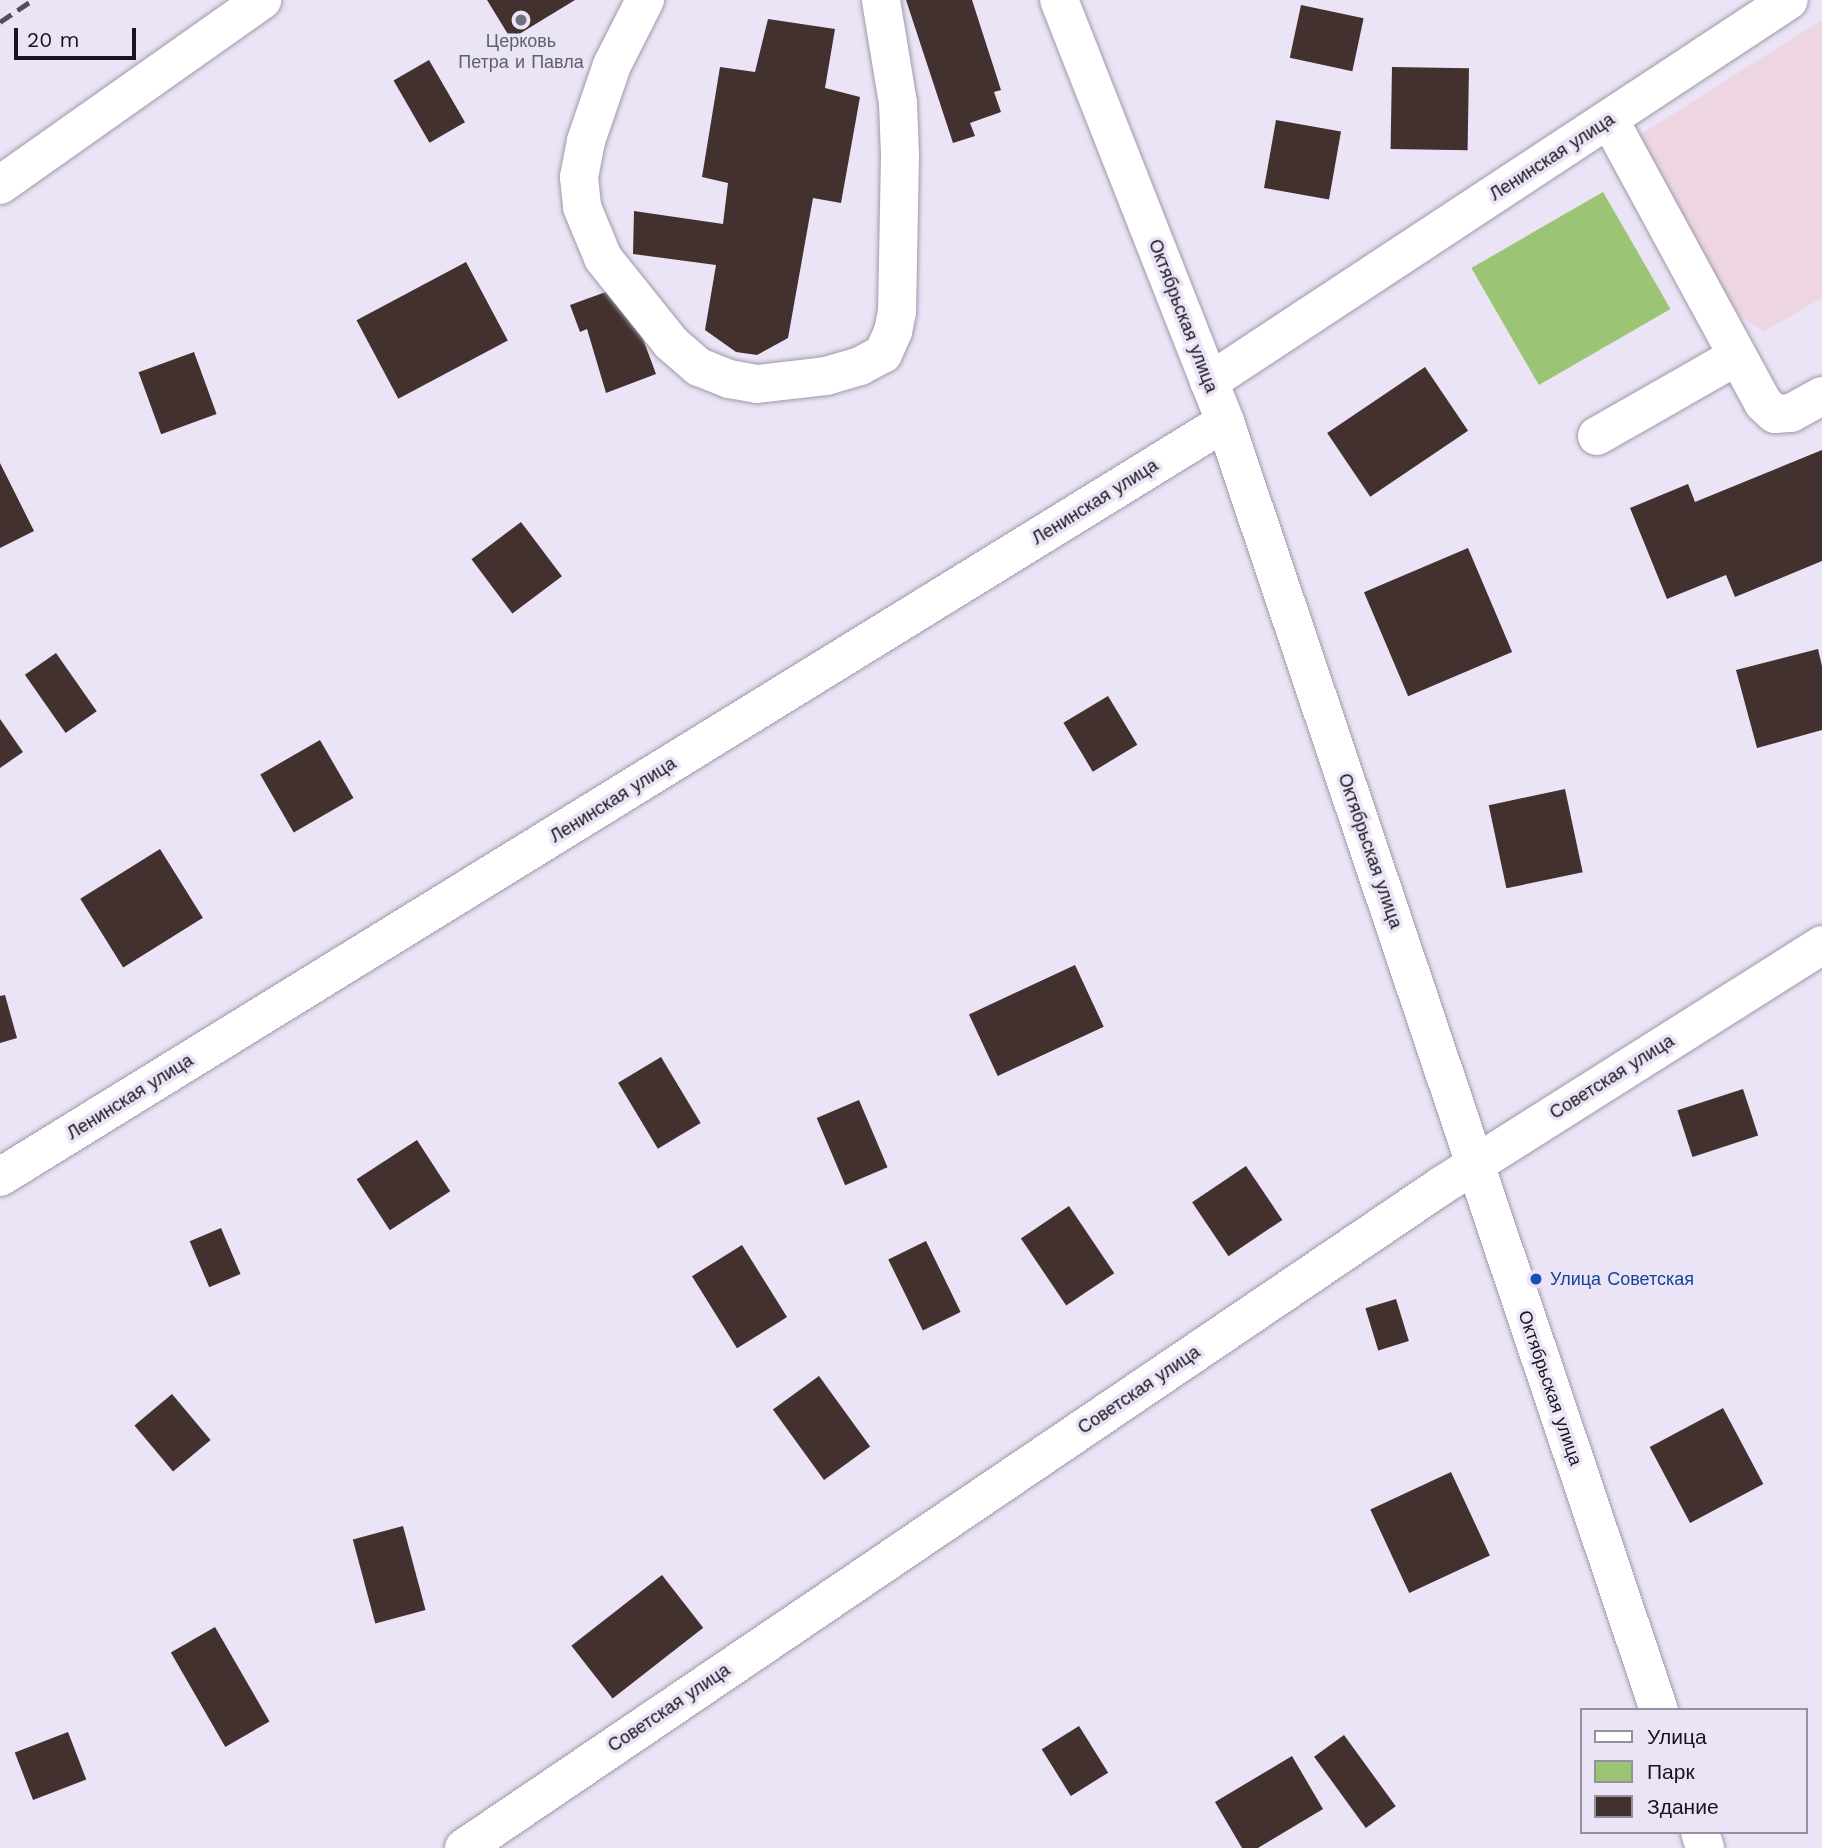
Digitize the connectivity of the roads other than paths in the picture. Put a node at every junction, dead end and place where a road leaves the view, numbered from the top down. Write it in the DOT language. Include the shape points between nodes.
graph roads {
  1 [pos="262,0"];
  2 [pos="645,0"];
  3 [pos="881,0"];
  4 [pos="1059,0"];
  5 [pos="1789,0"];
  6 [pos="1609,119"];
  7 [pos="0,185"];
  8 [pos="1737,356"];
  9 [pos="1209,382"];
  10 [pos="1822,396"];
  11 [pos="1225,422"];
  12 [pos="1597,436"];
  13 [pos="1822,945"];
  14 [pos="1475,1164"];
  15 [pos="0,1177"];
  16 [pos="1658,1708"];
  17 [pos="464,1848"];
  1 -- 7 [label="street"];
  2 -- 3 [label="street" via="612,65 586,141 579,177 582,207 603,258 671,343 699,367 757,384 826,376 860,366 883,354 893,332 900,155 898,103"];
  4 -- 9 [label="street, Октябрьская улица"];
  5 -- 6 [label="street, Ленинская улица"];
  6 -- 8 [label="street"];
  6 -- 9 [label="street, Ленинская улица"];
  8 -- 10 [label="street" via="1763,403 1775,414 1791,413"];
  8 -- 12 [label="street"];
  9 -- 11 [label="street, Октябрьская улица"];
  11 -- 14 [label="street, Октябрьская улица"];
  11 -- 15 [label="street, Ленинская улица"];
  13 -- 14 [label="street, Советская улица"];
  14 -- 16 [label="street, Октябрьская улица"];
  14 -- 17 [label="street, Советская улица"];
}
